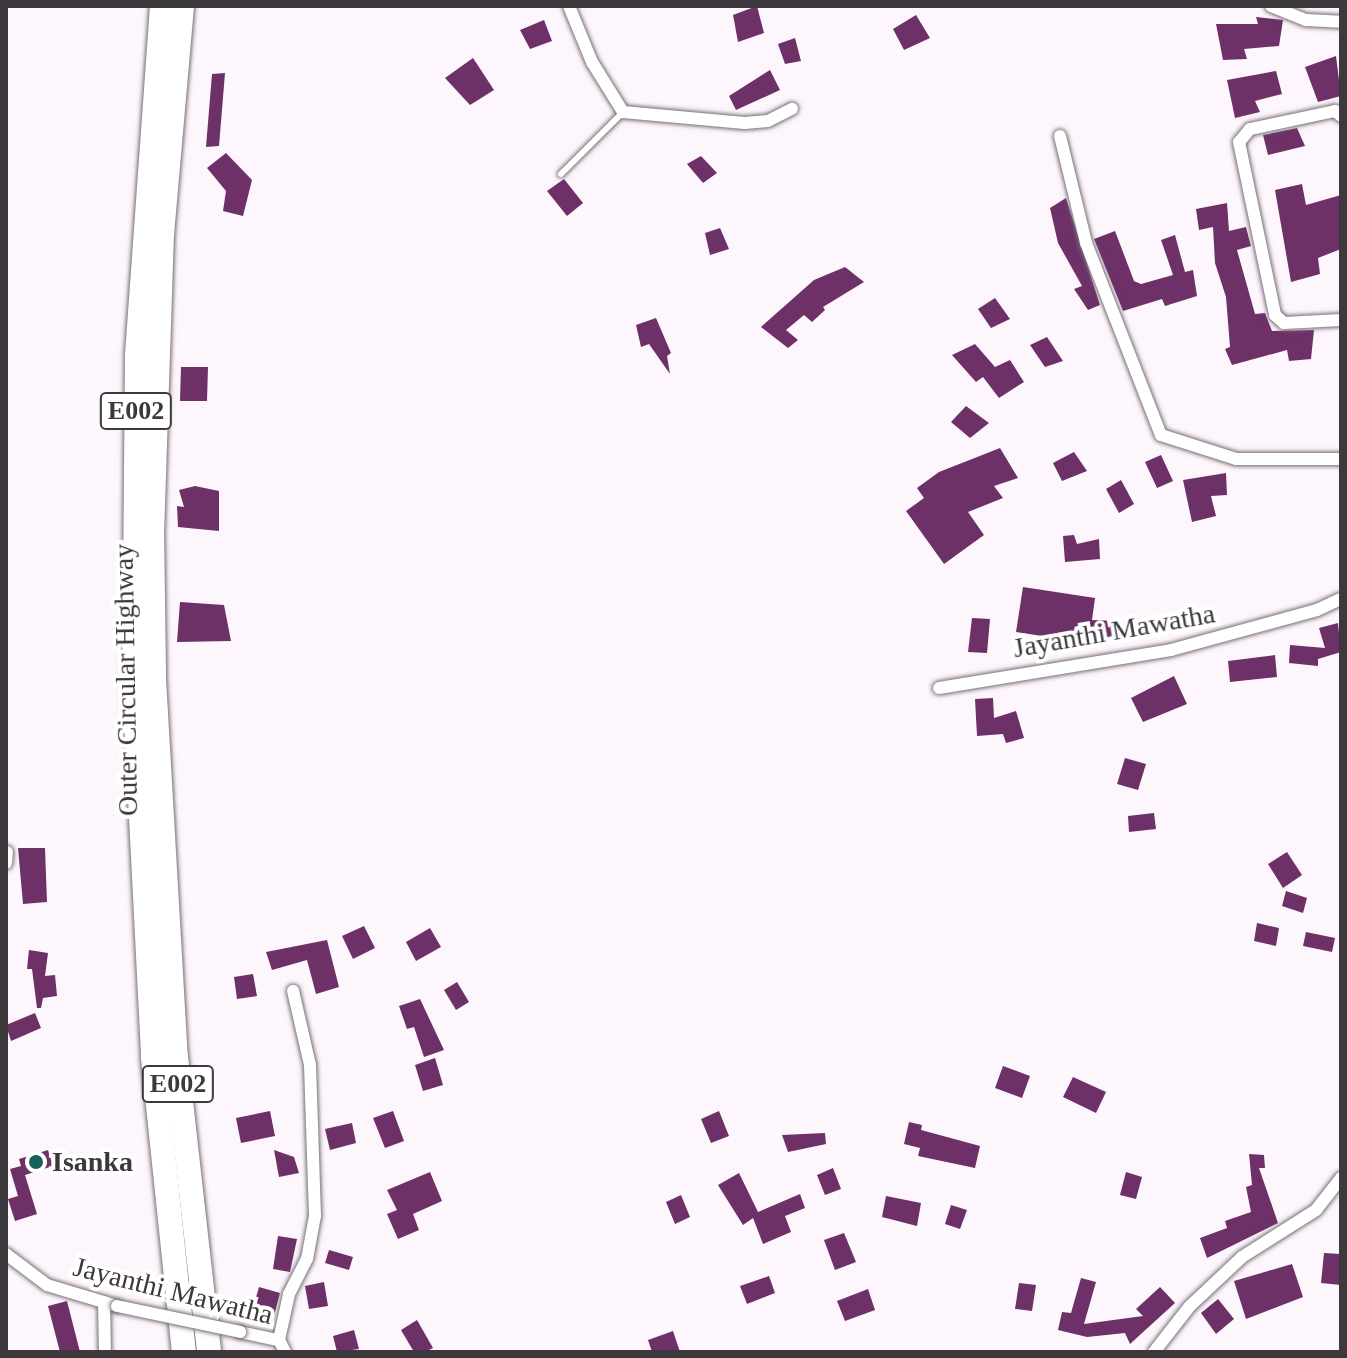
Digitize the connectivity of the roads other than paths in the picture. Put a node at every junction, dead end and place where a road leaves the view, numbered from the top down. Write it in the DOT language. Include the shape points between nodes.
graph roads {
  1 [pos="162,6"];
  2 [pos="182,6"];
  3 [pos="569,6"];
  4 [pos="1271,6"];
  5 [pos="1341,22"];
  6 [pos="792,109"];
  7 [pos="623,112"];
  8 [pos="1341,116"];
  9 [pos="1060,136"];
  10 [pos="561,174"];
  11 [pos="1341,320"];
  12 [pos="1341,459"];
  13 [pos="1341,599"];
  14 [pos="939,688"];
  15 [pos="149,816"];
  16 [pos="293,991"];
  17 [pos="1341,1178"];
  18 [pos="6,1254"];
  19 [pos="110,1304"];
  20 [pos="282,1346"];
  21 [pos="105,1352"];
  22 [pos="184,1352"];
  23 [pos="209,1352"];
  24 [pos="1154,1352"];
  1 -- 15 [label="highway, Outer Circular Highway / E002" via="137,357 133,532"];
  2 -- 15 [label="highway, Outer Circular Highway / E002" via="156,359"];
  3 -- 7 [label="street" via="592,62"];
  4 -- 5 [label="street" via="1306,20"];
  6 -- 7 [label="street" via="768,121 745,123"];
  7 -- 10 [label="lane"];
  8 -- 11 [label="street" via="1335,111 1250,129 1239,142 1275,315 1284,323"];
  9 -- 12 [label="street" via="1086,243 1161,435 1236,459"];
  13 -- 14 [label="street, Jayanthi Mawatha" via="1171,650 1082,660"];
  15 -- 22 [label="highway, Outer Circular Highway / E002" via="156,1089"];
  15 -- 23 [label="highway, Outer Circular Highway / E002"];
  16 -- 20 [label="street" via="310,1065 315,1216 307,1259 289,1294"];
  17 -- 24 [label="street" via="1316,1210 1242,1257 1190,1306"];
  18 -- 19 [label="street, Jayanthi Mawatha" via="47,1285"];
  19 -- 20 [label="street, Jayanthi Mawatha, bridge"];
  19 -- 21 [label="street"];
}
